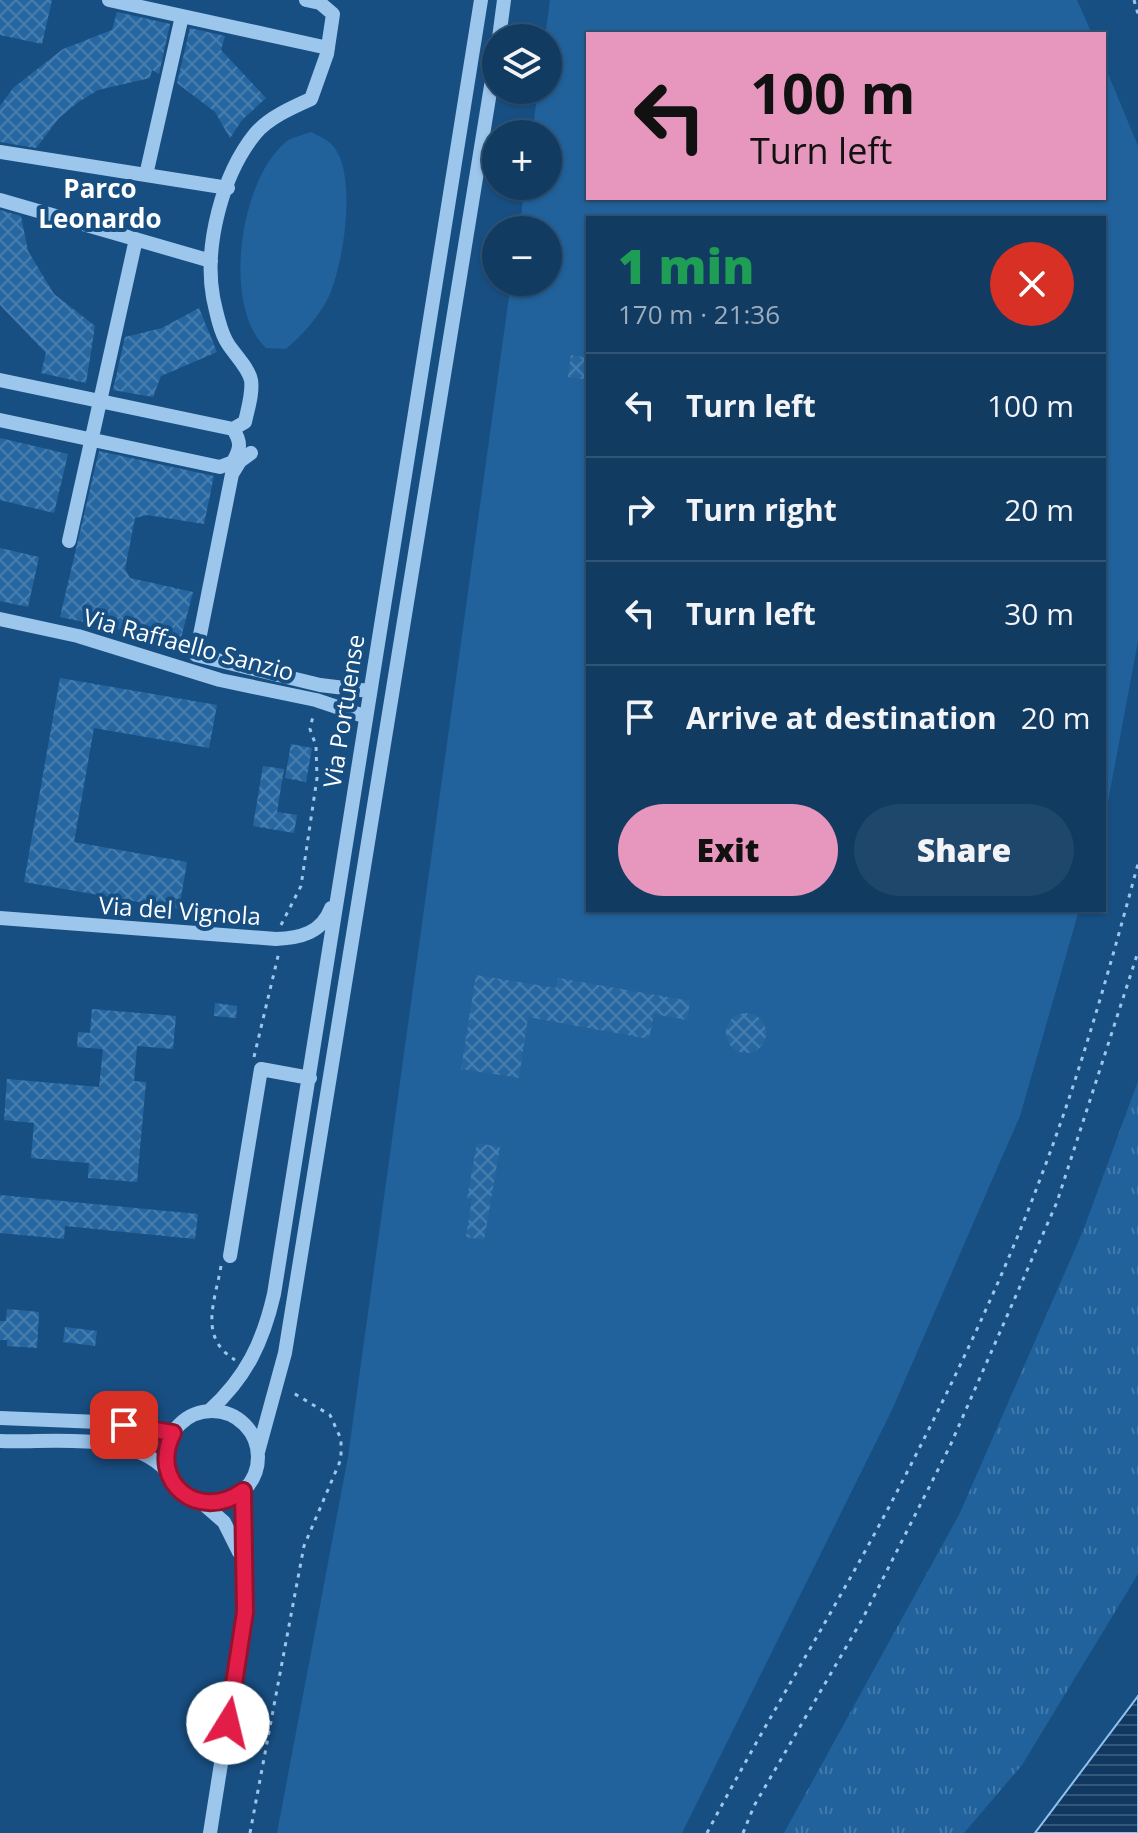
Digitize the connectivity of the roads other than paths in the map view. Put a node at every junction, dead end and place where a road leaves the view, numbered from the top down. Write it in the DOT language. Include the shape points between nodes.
graph roads {
  1 [pos="109,0"];
  2 [pos="306,0"];
  3 [pos="481,0"];
  4 [pos="504,0"];
  5 [pos="182,16"];
  6 [pos="501,24"];
  7 [pos="328,48"];
  8 [pos="489,104"];
  9 [pos="0,152"];
  10 [pos="146,175"];
  11 [pos="228,188"];
  12 [pos="0,200"];
  13 [pos="136,239"];
  14 [pos="211,261"];
  15 [pos="0,380"];
  16 [pos="101,401"];
  17 [pos="0,420"];
  18 [pos="233,429"];
  19 [pos="93,439"];
  20 [pos="251,453"];
  21 [pos="69,541"];
  22 [pos="0,619"];
  23 [pos="369,691"];
  24 [pos="364,716"];
  25 [pos="336,897"];
  26 [pos="0,918"];
  27 [pos="310,1078"];
  28 [pos="230,1256"];
  29 [pos="209,1411"];
  30 [pos="0,1418"];
  31 [pos="173,1433"];
  32 [pos="0,1441"];
  33 [pos="258,1452"];
  34 [pos="168,1472"];
  35 [pos="243,1491"];
  36 [pos="201,1502"];
  37 [pos="245,1567"];
  38 [pos="210,1833"];
  1 -- 5 [label="street"];
  2 -- 7 [label="street" via="333,14"];
  3 -- 23 [label="street, Via Portuense"];
  4 -- 6 [label="street"];
  5 -- 7 [label="street"];
  5 -- 10 [label="street"];
  7 -- 11 [label="street" via="311,99 256,133"];
  8 -- 33 [label="street, Via Portuense" via="285,1353"];
  9 -- 10 [label="street"];
  10 -- 11 [label="street"];
  11 -- 14 [label="street"];
  12 -- 13 [label="street"];
  13 -- 14 [label="street"];
  13 -- 16 [label="street"];
  14 -- 18 [label="street" via="213,297 226,341 250,376 252,390 245,422"];
  15 -- 16 [label="street"];
  16 -- 18 [label="street"];
  16 -- 19 [label="street"];
  17 -- 19 [label="street"];
  18 -- 19 [label="street" via="240,450 233,462 220,467"];
  19 -- 21 [label="street"];
  20 -- 23 [label="street" via="232,474 196,655 320,685"];
  22 -- 24 [label="street, Via Raffaello Sanzio"];
  23 -- 24 [label="street, Via Portuense"];
  24 -- 25 [label="street, Via Portuense"];
  25 -- 26 [label="street, Via del Vignola" via="319,927 293,938"];
  25 -- 27 [label="street, Via Portuense"];
  27 -- 28 [label="street" via="261,1069"];
  27 -- 29 [label="street, Via Portuense" via="267,1325 235,1388"];
  29 -- 31 [label="street" via="189,1417"];
  29 -- 33 [label="street" via="242,1422"];
  30 -- 31 [label="street" via="99,1422"];
  31 -- 34 [label="street" via="166,1453"];
  32 -- 34 [label="street" via="83,1442 140,1450"];
  33 -- 35 [label="street" via="254,1477"];
  34 -- 36 [label="street" via="178,1489"];
  35 -- 36 [label="street" via="225,1501"];
  35 -- 37 [label="street"];
  36 -- 37 [label="street" via="224,1522"];
  37 -- 38 [label="street" via="245,1612"];
}
